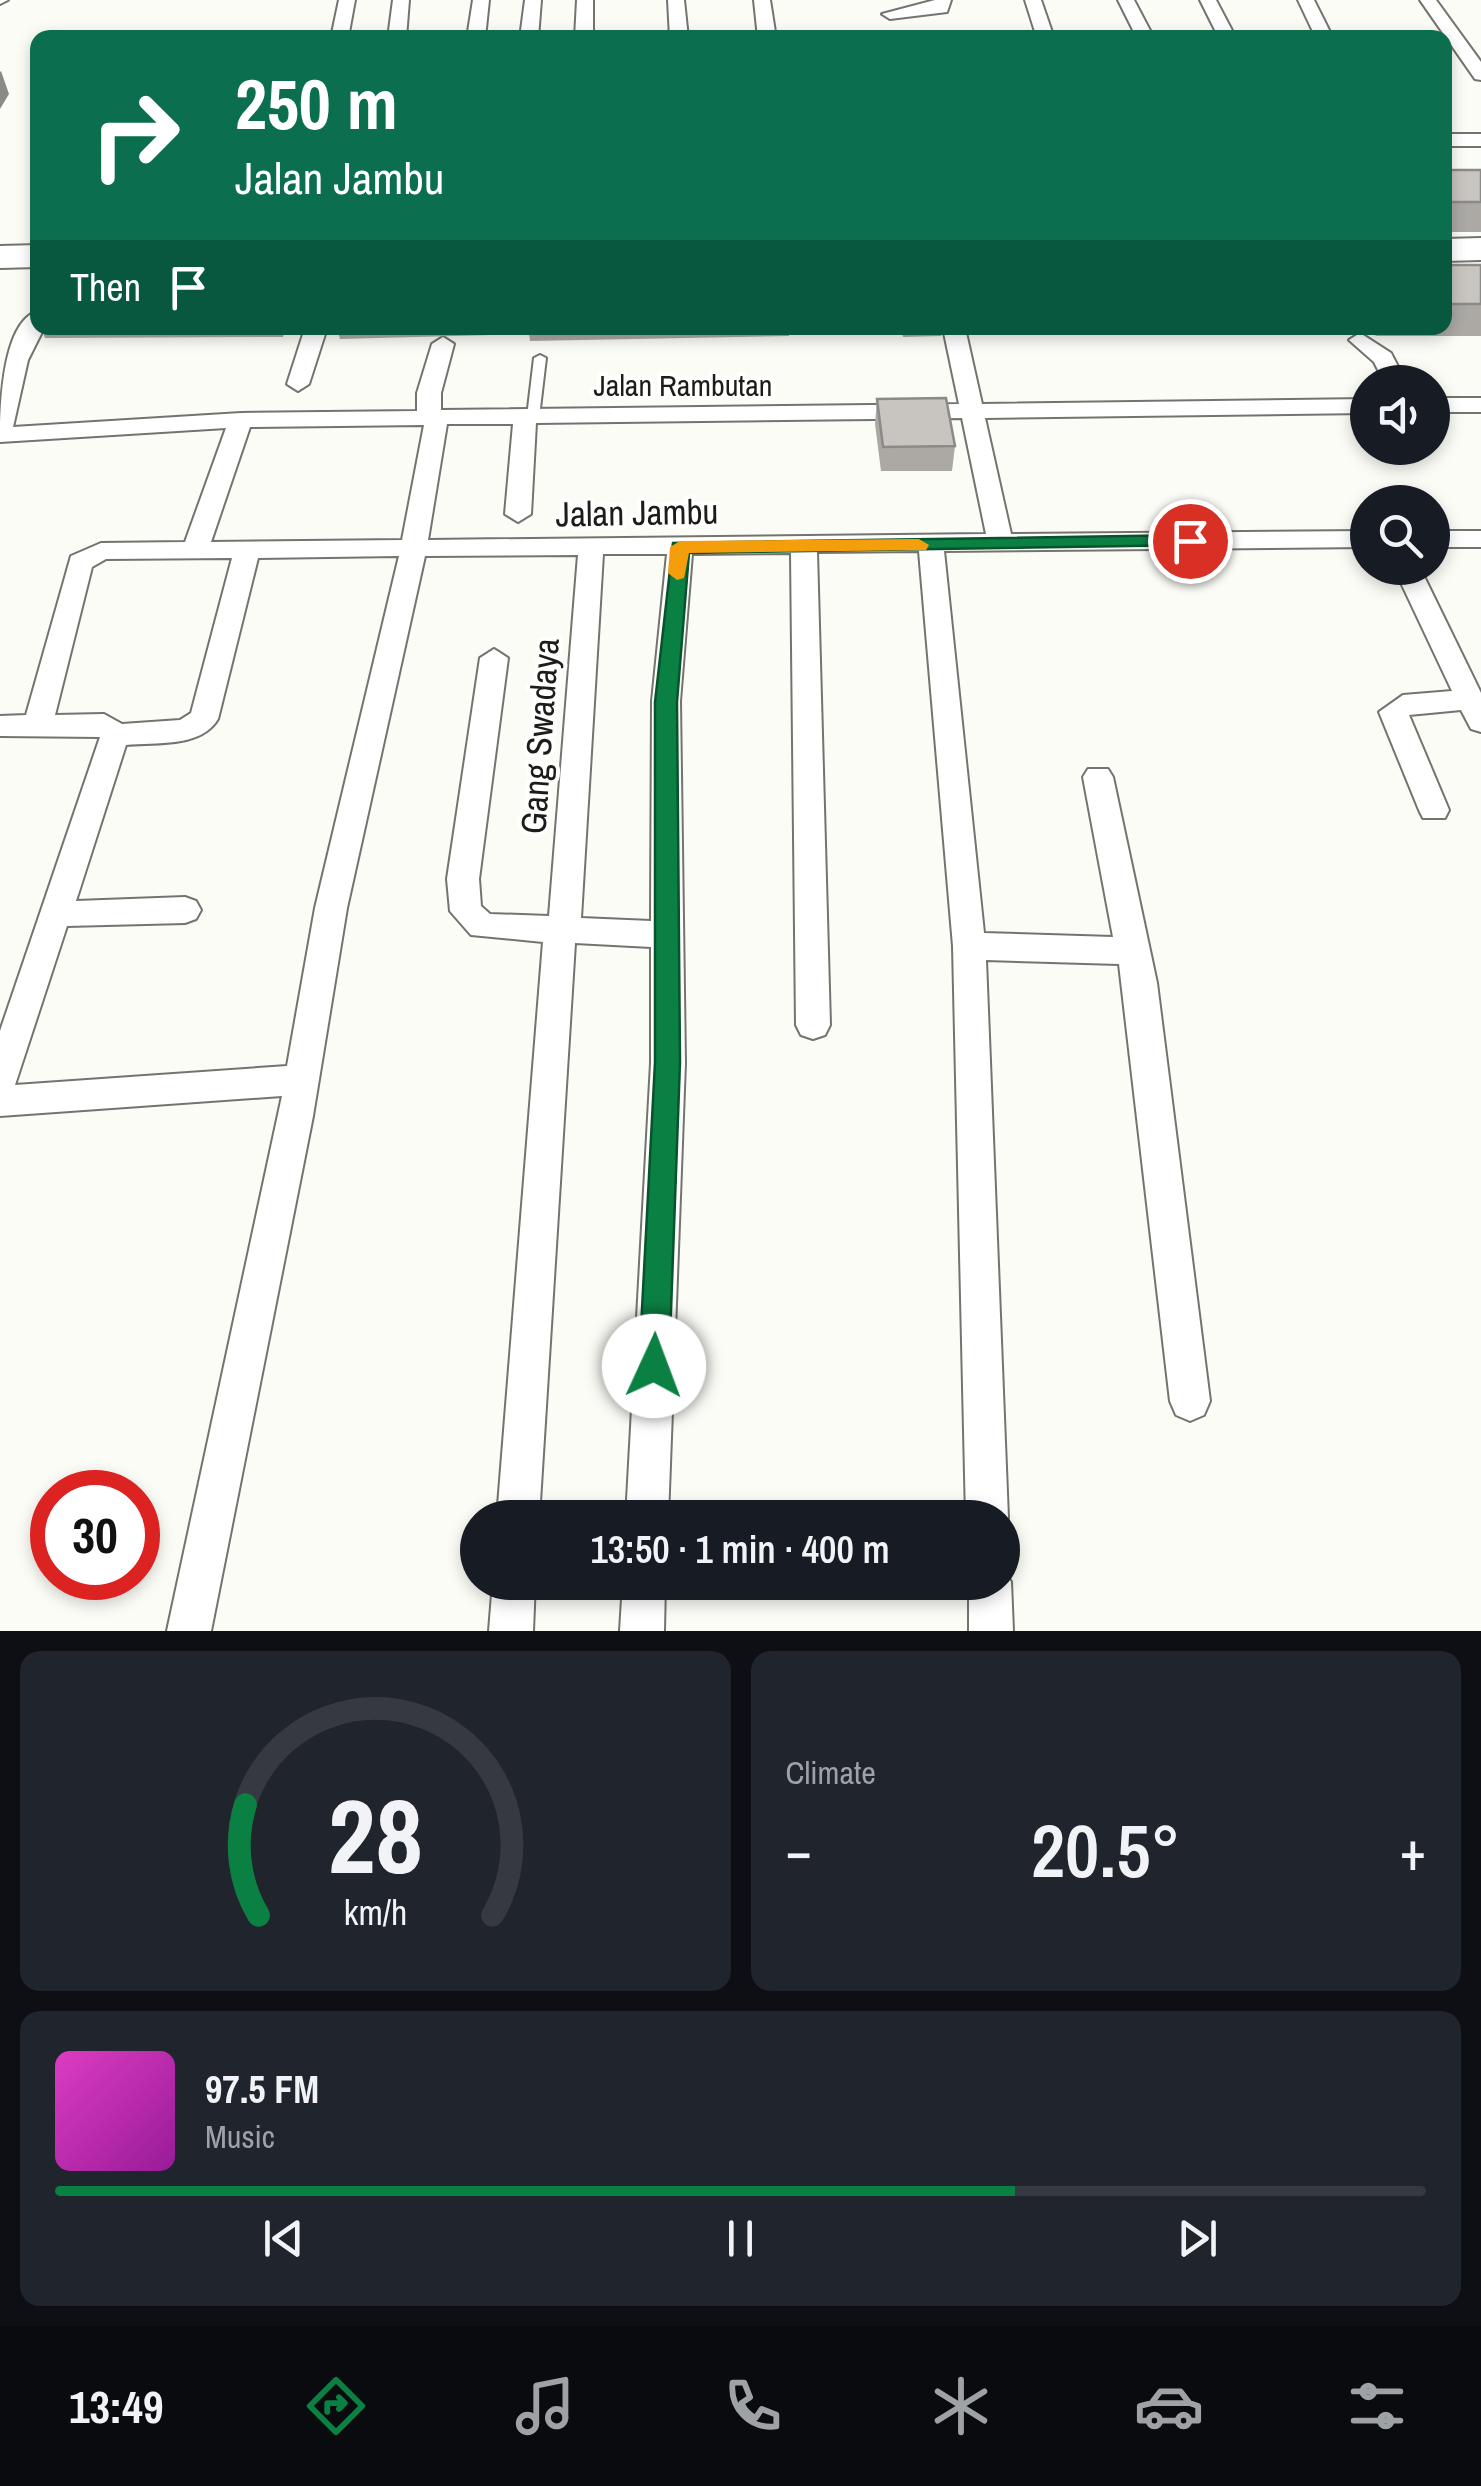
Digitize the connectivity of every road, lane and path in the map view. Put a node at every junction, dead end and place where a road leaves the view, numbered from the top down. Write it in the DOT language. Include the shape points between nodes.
graph roads {
  1 [pos="347,0"];
  2 [pos="401,0"];
  3 [pos="480,0"];
  4 [pos="533,0"];
  5 [pos="585,0"];
  6 [pos="676,0"];
  7 [pos="762,0"];
  8 [pos="942,0"];
  9 [pos="1032,0"];
  10 [pos="1126,0"];
  11 [pos="1208,0"];
  12 [pos="1306,0"];
  13 [pos="1428,0"];
  14 [pos="887,7"];
  15 [pos="340,30"];
  16 [pos="397,30"];
  17 [pos="477,30"];
  18 [pos="530,30"];
  19 [pos="584,30"];
  20 [pos="678,30"];
  21 [pos="766,30"];
  22 [pos="1043,30"];
  23 [pos="1142,30"];
  24 [pos="1224,30"];
  25 [pos="1321,30"];
  26 [pos="1450,30"];
  27 [pos="1452,33"];
  28 [pos="1452,70"];
  29 [pos="1480,71"];
  30 [pos="1452,140"];
  31 [pos="1481,140"];
  32 [pos="1481,249"];
  33 [pos="1452,250"];
  34 [pos="0,256"];
  35 [pos="30,256"];
  36 [pos="1452,269"];
  37 [pos="1481,269"];
  38 [pos="0,275"];
  39 [pos="30,275"];
  40 [pos="30,333"];
  41 [pos="314,335"];
  42 [pos="956,335"];
  43 [pos="1360,340"];
  44 [pos="443,344"];
  45 [pos="540,358"];
  46 [pos="1386,365"];
  47 [pos="298,384"];
  48 [pos="1450,405"];
  49 [pos="1350,406"];
  50 [pos="1481,406"];
  51 [pos="972,410"];
  52 [pos="433,417"];
  53 [pos="529,417"];
  54 [pos="241,420"];
  55 [pos="0,434"];
  56 [pos="518,514"];
  57 [pos="1450,539"];
  58 [pos="1350,540"];
  59 [pos="1480,540"];
  60 [pos="1001,544"];
  61 [pos="932,545"];
  62 [pos="680,547"];
  63 [pos="804,547"];
  64 [pos="411,549"];
  65 [pos="195,550"];
  66 [pos="247,550"];
  67 [pos="591,550"];
  68 [pos="1414,585"];
  69 [pos="494,658"];
  70 [pos="1475,711"];
  71 [pos="0,726"];
  72 [pos="38,726"];
  73 [pos="115,734"];
  74 [pos="1098,777"];
  75 [pos="1434,810"];
  76 [pos="185,910"];
  77 [pos="57,914"];
  78 [pos="562,928"];
  79 [pos="670,935"];
  80 [pos="969,946"];
  81 [pos="1132,951"];
  82 [pos="813,1025"];
  83 [pos="299,1080"];
  84 [pos="0,1081"];
  85 [pos="0,1100"];
  86 [pos="1190,1401"];
  87 [pos="519,1500"];
  88 [pos="648,1500"];
  89 [pos="986,1500"];
  90 [pos="513,1600"];
  91 [pos="643,1600"];
  92 [pos="991,1600"];
  93 [pos="189,1631"];
  94 [pos="511,1631"];
  95 [pos="642,1631"];
  96 [pos="992,1631"];
  1 -- 15 [label="street"];
  2 -- 16 [label="street"];
  3 -- 17 [label="street"];
  4 -- 18 [label="street"];
  5 -- 19 [label="street"];
  6 -- 20 [label="street"];
  7 -- 21 [label="street"];
  8 -- 14 [label="street" via="941,8"];
  9 -- 22 [label="street"];
  10 -- 23 [label="street"];
  11 -- 24 [label="street"];
  12 -- 25 [label="street"];
  13 -- 26 [label="street"];
  27 -- 29 [label="street"];
  28 -- 29 [label="street"];
  30 -- 31 [label="street"];
  32 -- 33 [label="highway"];
  34 -- 35 [label="highway"];
  36 -- 37 [label="highway"];
  38 -- 39 [label="highway"];
  40 -- 55 [label="street"];
  41 -- 47 [label="street"];
  42 -- 51 [label="street"];
  43 -- 46 [label="street"];
  44 -- 52 [label="street" via="429,394"];
  45 -- 53 [label="lane"];
  48 -- 50 [label="street"];
  49 -- 51 [label="street, Jalan Rambutan"];
  51 -- 53 [label="street, Jalan Rambutan"];
  51 -- 60 [label="street"];
  52 -- 53 [label="street, Jalan Rambutan"];
  52 -- 54 [label="street, Jalan Rambutan"];
  52 -- 64 [label="street"];
  53 -- 56 [label="street"];
  54 -- 55 [label="street, Jalan Rambutan"];
  54 -- 65 [label="street"];
  57 -- 59 [label="street"];
  58 -- 60 [label="street, Jalan Jambu"];
  60 -- 61 [label="street, Jalan Jambu"];
  61 -- 63 [label="street, Jalan Jambu"];
  61 -- 80 [label="street"];
  62 -- 63 [label="street, Jalan Jambu"];
  62 -- 67 [label="street, Jalan Jambu"];
  62 -- 79 [label="street" via="666,702"];
  63 -- 82 [label="street"];
  64 -- 66 [label="street, Jalan Jambu"];
  64 -- 67 [label="street, Jalan Jambu"];
  64 -- 83 [label="street"];
  65 -- 66 [label="street, Jalan Jambu"];
  65 -- 72 [label="street, Jalan Jambu" via="101,551 80,562"];
  66 -- 73 [label="street" via="204,719 186,730"];
  67 -- 78 [label="street, Gang Swadaya"];
  68 -- 70 [label="street"];
  69 -- 78 [label="street" via="463,879 466,911 482,926"];
  70 -- 75 [label="street" via="1403,705 1393,712"];
  71 -- 72 [label="street"];
  72 -- 73 [label="street" via="104,724"];
  73 -- 77 [label="street"];
  74 -- 81 [label="street"];
  76 -- 77 [label="street"];
  77 -- 84 [label="street"];
  78 -- 79 [label="street"];
  78 -- 87 [label="street, Gang Swadaya"];
  79 -- 88 [label="street"];
  80 -- 81 [label="street"];
  80 -- 89 [label="street"];
  81 -- 86 [label="street"];
  83 -- 85 [label="street"];
  83 -- 93 [label="street"];
  90 -- 94 [label="street"];
  91 -- 95 [label="street"];
  92 -- 96 [label="street"];
}
